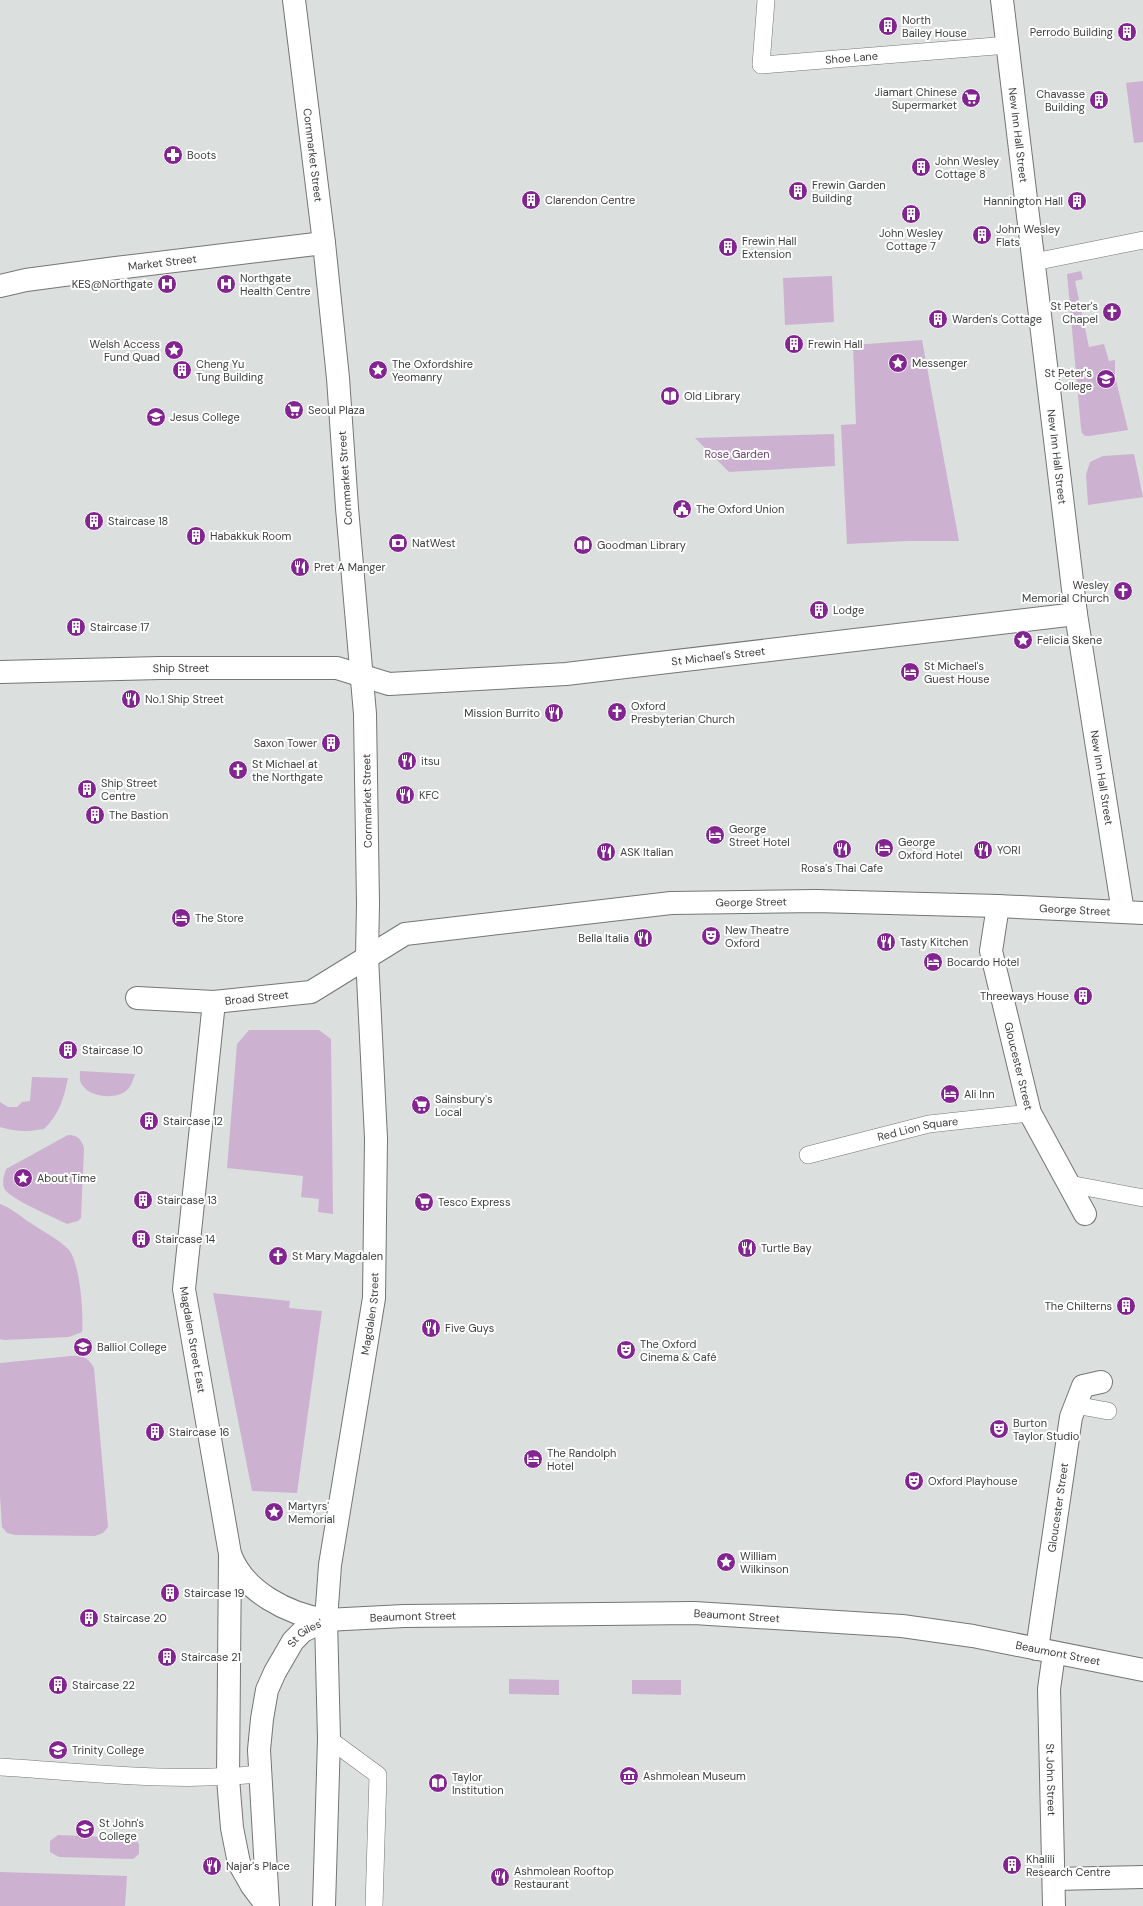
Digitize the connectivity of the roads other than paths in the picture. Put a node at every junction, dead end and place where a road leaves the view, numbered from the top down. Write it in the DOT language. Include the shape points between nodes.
graph roads {
  1 [pos="294,0"];
  2 [pos="766,0"];
  3 [pos="1002,0"];
  4 [pos="1008,45"];
  5 [pos="1143,240"];
  6 [pos="324,243"];
  7 [pos="1034,262"];
  8 [pos="0,286"];
  9 [pos="1076,614"];
  10 [pos="0,672"];
  11 [pos="362,675"];
  12 [pos="998,906"];
  13 [pos="1133,913"];
  14 [pos="367,957"];
  15 [pos="137,998"];
  16 [pos="214,1002"];
  17 [pos="1030,1113"];
  18 [pos="808,1155"];
  19 [pos="1069,1184"];
  20 [pos="1143,1198"];
  21 [pos="1086,1214"];
  22 [pos="1101,1382"];
  23 [pos="1075,1405"];
  24 [pos="1108,1411"];
  25 [pos="230,1554"];
  26 [pos="326,1620"];
  27 [pos="1045,1651"];
  28 [pos="1143,1670"];
  29 [pos="329,1739"];
  30 [pos="0,1767"];
  31 [pos="259,1774"];
  32 [pos="228,1778"];
  33 [pos="1143,1878"];
  34 [pos="1054,1879"];
  35 [pos="268,1906"];
  36 [pos="324,1906"];
  37 [pos="374,1906"];
  38 [pos="1054,1906"];
  1 -- 6 [label="street, Cornmarket Street"];
  2 -- 4 [label="lane, Shoe Lane" via="761,65"];
  3 -- 4 [label="street, New Inn Hall Street"];
  4 -- 7 [label="street, New Inn Hall Street"];
  5 -- 7 [label="lane"];
  6 -- 8 [label="street, Market Street" via="116,268"];
  6 -- 11 [label="street, Cornmarket Street" via="338,378"];
  7 -- 9 [label="street, New Inn Hall Street"];
  9 -- 11 [label="street, St Michael's Street" via="566,674 389,684"];
  9 -- 13 [label="street, New Inn Hall Street"];
  10 -- 11 [label="street, Ship Street" via="160,668 337,668"];
  11 -- 14 [label="street, Cornmarket Street" via="365,714"];
  12 -- 13 [label="street, George Street"];
  12 -- 14 [label="street, George Street" via="816,901 671,903 405,934"];
  12 -- 17 [label="street, Gloucester Street" via="991,950"];
  14 -- 16 [label="street, Broad Street" via="311,992"];
  14 -- 26 [label="street, Magdalen Street" via="376,1138 374,1298 330,1565"];
  15 -- 16 [label="street, Broad Street"];
  16 -- 25 [label="street, Magdalen Street East" via="184,1289"];
  17 -- 18 [label="lane, Red Lion Square" via="929,1124"];
  17 -- 19 [label="street, Gloucester Street"];
  19 -- 20 [label="lane"];
  19 -- 21 [label="street, Gloucester Street"];
  22 -- 23 [label="street, Gloucester Street" via="1083,1386"];
  23 -- 24 [label="lane"];
  23 -- 27 [label="street, Gloucester Street" via="1071,1417"];
  25 -- 26 [label="street, Magdalen Street East" via="238,1573 257,1590 296,1612"];
  25 -- 32 [label="street, St Giles'"];
  26 -- 27 [label="street, Beaumont Street" via="420,1615 694,1613 902,1626 973,1636"];
  26 -- 29 [label="street, St Giles'"];
  26 -- 31 [label="street, St Giles'" via="302,1631 284,1653 271,1680 262,1719"];
  27 -- 28 [label="street, Beaumont Street"];
  27 -- 34 [label="street, St John Street" via="1049,1689"];
  29 -- 36 [label="street, St Giles'"];
  29 -- 37 [label="lane" via="378,1775"];
  30 -- 32 [label="lane"];
  31 -- 32 [label="lane"];
  31 -- 35 [label="street, St Giles'"];
  32 -- 35 [label="street, St Giles'" via="232,1828 239,1863 252,1886"];
  33 -- 34 [label="street"];
  34 -- 38 [label="street, St John Street"];
}
